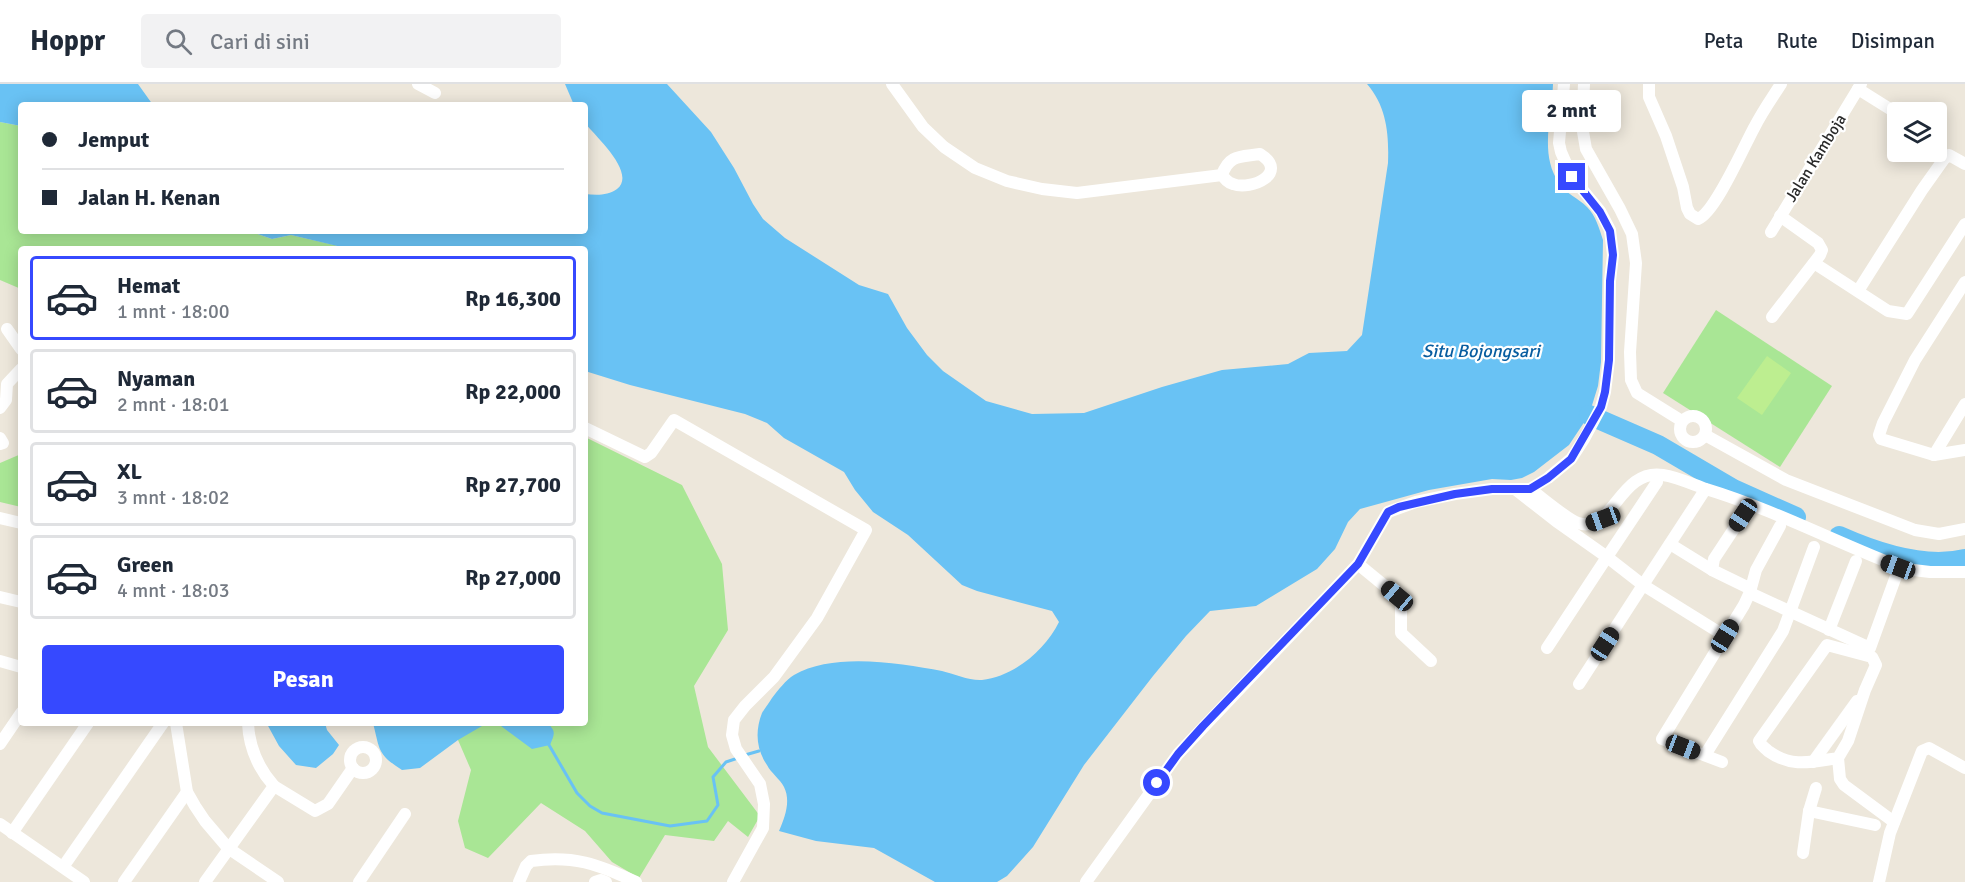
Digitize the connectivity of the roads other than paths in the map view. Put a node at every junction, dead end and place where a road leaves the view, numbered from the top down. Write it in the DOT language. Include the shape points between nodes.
graph roads {
  1 [pos="418,84"];
  2 [pos="892,84"];
  3 [pos="1564,84"];
  4 [pos="1584,84"];
  5 [pos="1649,84"];
  6 [pos="1781,84"];
  7 [pos="1860,86"];
  8 [pos="435,93"];
  9 [pos="1887,106"];
  10 [pos="1965,164"];
  11 [pos="1222,175"];
  12 [pos="1780,216"];
  13 [pos="1965,224"];
  14 [pos="1771,232"];
  15 [pos="1814,263"];
  16 [pos="1965,282"];
  17 [pos="1858,291"];
  18 [pos="1960,298"];
  19 [pos="1772,316"];
  20 [pos="7,329"];
  21 [pos="18,345"];
  22 [pos="18,372"];
  23 [pos="1965,404"];
  24 [pos="0,408"];
  25 [pos="1682,421"];
  26 [pos="588,429"];
  27 [pos="1705,435"];
  28 [pos="0,438"];
  29 [pos="0,444"];
  30 [pos="1965,450"];
  31 [pos="1934,455"];
  32 [pos="1657,482"];
  33 [pos="1515,489"];
  34 [pos="1530,489"];
  35 [pos="1703,494"];
  36 [pos="1743,515"];
  37 [pos="0,518"];
  38 [pos="18,522"];
  39 [pos="1780,526"];
  40 [pos="1965,528"];
  41 [pos="1670,544"];
  42 [pos="1814,547"];
  43 [pos="1607,557"];
  44 [pos="1856,561"];
  45 [pos="1358,564"];
  46 [pos="1712,570"];
  47 [pos="1965,572"];
  48 [pos="1896,576"];
  49 [pos="1643,585"];
  50 [pos="1751,591"];
  51 [pos="0,597"];
  52 [pos="18,601"];
  53 [pos="1789,610"];
  54 [pos="1829,630"];
  55 [pos="1725,636"];
  56 [pos="1547,648"];
  57 [pos="0,661"];
  58 [pos="1431,661"];
  59 [pos="18,666"];
  60 [pos="1580,684"];
  61 [pos="1865,690"];
  62 [pos="18,717"];
  63 [pos="86,726"];
  64 [pos="161,726"];
  65 [pos="176,726"];
  66 [pos="248,726"];
  67 [pos="0,744"];
  68 [pos="1705,755"];
  69 [pos="1838,761"];
  70 [pos="1722,762"];
  71 [pos="1813,762"];
  72 [pos="353,768"];
  73 [pos="1965,768"];
  74 [pos="274,786"];
  75 [pos="1816,788"];
  76 [pos="187,792"];
  77 [pos="1866,802"];
  78 [pos="1809,811"];
  79 [pos="405,814"];
  80 [pos="1852,820"];
  81 [pos="1893,822"];
  82 [pos="0,824"];
  83 [pos="1875,825"];
  84 [pos="12,833"];
  85 [pos="228,848"];
  86 [pos="1803,853"];
  87 [pos="63,867"];
  88 [pos="76,880"];
  89 [pos="124,882"];
  90 [pos="205,882"];
  91 [pos="278,882"];
  92 [pos="359,882"];
  93 [pos="519,882"];
  94 [pos="595,882"];
  95 [pos="606,882"];
  96 [pos="636,882"];
  97 [pos="733,882"];
  98 [pos="1086,882"];
  99 [pos="1879,882"];
  1 -- 8 [label="street"];
  2 -- 11 [label="street" via="923,127 944,147 975,168 1007,181 1077,193"];
  3 -- 34 [label="street" via="1561,152 1572,177 1610,231 1613,255 1609,360 1601,407 1584,439 1571,459"];
  4 -- 25 [label="street" via="1582,126 1586,149 1632,234 1636,263 1631,380 1637,393"];
  5 -- 6 [label="street" via="1649,98 1666,136 1687,208 1698,219 1712,206"];
  7 -- 9 [label="street"];
  7 -- 12 [label="street, Jalan Kamboja"];
  10 -- 17 [label="street" via="1949,155 1944,159"];
  12 -- 14 [label="street, Jalan Kamboja"];
  12 -- 15 [label="street" via="1821,247"];
  13 -- 17 [label="street" via="1907,314 1888,311"];
  15 -- 17 [label="street"];
  15 -- 19 [label="street"];
  16 -- 18 [label="street"];
  18 -- 31 [label="street" via="1915,360 1879,432 1881,439"];
  20 -- 21 [label="street"];
  22 -- 24 [label="street" via="7,384 6,400"];
  23 -- 31 [label="street"];
  25 -- 27 [label="street" via="1691,416 1700,418 1706,424"];
  25 -- 27 [label="street" via="1680,433 1685,440 1697,442"];
  26 -- 97 [label="street" via="645,457 674,420 866,530 817,618 774,677 734,720 736,750 760,784 764,804 763,828"];
  27 -- 40 [label="street" via="1786,480 1915,530 1939,534"];
  28 -- 29 [label="street"];
  30 -- 31 [label="street"];
  32 -- 43 [label="street"];
  33 -- 34 [label="street"];
  33 -- 43 [label="street"];
  33 -- 45 [label="street" via="1455,494 1388,512"];
  34 -- 47 [label="street" via="1578,523 1589,524 1603,519 1634,480 1663,475 1734,497 1905,569"];
  35 -- 41 [label="street"];
  36 -- 46 [label="street" via="1714,559"];
  37 -- 38 [label="street"];
  39 -- 50 [label="street" via="1756,570"];
  41 -- 46 [label="street"];
  41 -- 49 [label="street"];
  42 -- 53 [label="street"];
  43 -- 49 [label="street"];
  43 -- 56 [label="street"];
  44 -- 54 [label="street"];
  45 -- 58 [label="street" via="1401,601 1401,633"];
  45 -- 98 [label="street" via="1178,754"];
  46 -- 50 [label="street"];
  48 -- 54 [label="street" via="1870,648"];
  49 -- 55 [label="street"];
  49 -- 60 [label="street"];
  50 -- 53 [label="street"];
  50 -- 55 [label="street"];
  51 -- 52 [label="street"];
  53 -- 54 [label="street"];
  53 -- 68 [label="street" via="1783,631"];
  55 -- 68 [label="street" via="1662,739"];
  57 -- 59 [label="street"];
  61 -- 69 [label="street"];
  61 -- 71 [label="street"];
  61 -- 71 [label="street" via="1876,660 1827,645 1759,741 1782,760"];
  62 -- 67 [label="street"];
  63 -- 84 [label="street"];
  64 -- 87 [label="street"];
  65 -- 76 [label="street"];
  66 -- 74 [label="street" via="253,752"];
  68 -- 70 [label="street"];
  69 -- 71 [label="street"];
  69 -- 77 [label="street" via="1844,785"];
  72 -- 74 [label="street" via="328,804 315,811"];
  73 -- 81 [label="street" via="1929,748 1922,752"];
  74 -- 85 [label="street"];
  75 -- 78 [label="street"];
  76 -- 85 [label="street"];
  76 -- 89 [label="street"];
  77 -- 80 [label="street"];
  77 -- 81 [label="street"];
  78 -- 80 [label="street"];
  78 -- 86 [label="street"];
  79 -- 92 [label="street"];
  80 -- 83 [label="street"];
  81 -- 99 [label="street"];
  82 -- 84 [label="street"];
  84 -- 87 [label="street"];
  85 -- 90 [label="street"];
  85 -- 91 [label="street"];
  87 -- 88 [label="street"];
  93 -- 96 [label="street" via="531,861 559,858 582,861"];
  94 -- 95 [label="street"];
}
